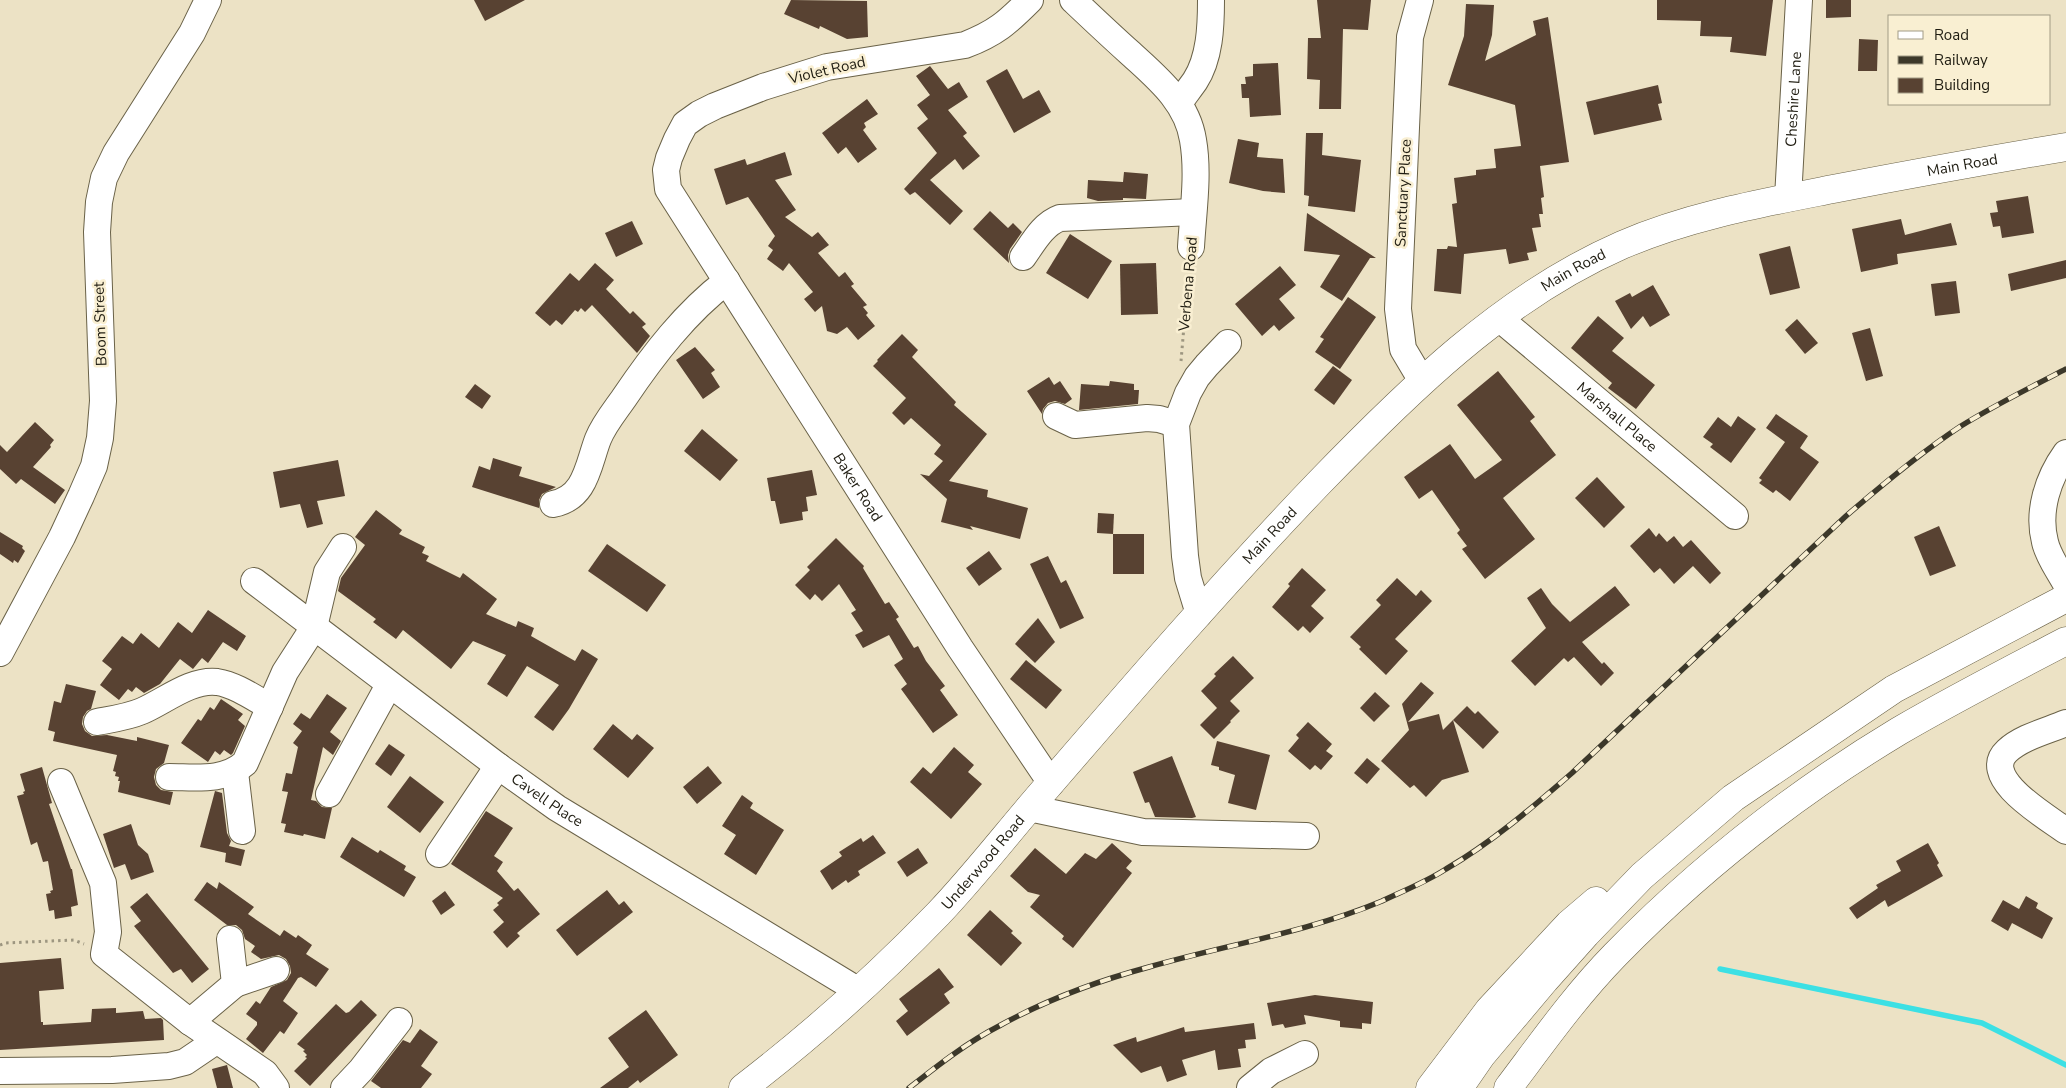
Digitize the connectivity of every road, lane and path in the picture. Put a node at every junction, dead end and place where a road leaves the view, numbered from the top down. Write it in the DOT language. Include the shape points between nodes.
graph roads {
  1 [pos="208,0"];
  2 [pos="1030,0"];
  3 [pos="1073,0"];
  4 [pos="1211,0"];
  5 [pos="1420,0"];
  6 [pos="1799,0"];
  7 [pos="1179,103"];
  8 [pos="2066,147"];
  9 [pos="668,189"];
  10 [pos="1788,198"];
  11 [pos="1193,212"];
  12 [pos="1191,247"];
  13 [pos="1023,257"];
  14 [pos="727,281"];
  15 [pos="1499,318"];
  16 [pos="1228,343"];
  17 [pos="1181,365"];
  18 [pos="1422,381"];
  19 [pos="1056,416"];
  20 [pos="1176,424"];
  21 [pos="2066,453"];
  22 [pos="553,504"];
  23 [pos="1735,516"];
  24 [pos="343,546"];
  25 [pos="254,581"];
  26 [pos="2066,584"];
  27 [pos="2066,598"];
  28 [pos="1199,614"];
  29 [pos="314,627"];
  30 [pos="2066,641"];
  31 [pos="0,653"];
  32 [pos="389,685"];
  33 [pos="270,707"];
  34 [pos="97,722"];
  35 [pos="2066,723"];
  36 [pos="498,766"];
  37 [pos="235,772"];
  38 [pos="169,777"];
  39 [pos="61,782"];
  40 [pos="1051,783"];
  41 [pos="329,794"];
  42 [pos="1029,808"];
  43 [pos="242,831"];
  44 [pos="2066,831"];
  45 [pos="1306,836"];
  46 [pos="1671,850"];
  47 [pos="439,854"];
  48 [pos="230,939"];
  49 [pos="0,945"];
  50 [pos="104,954"];
  51 [pos="276,970"];
  52 [pos="236,984"];
  53 [pos="859,991"];
  54 [pos="1572,1003"];
  55 [pos="399,1020"];
  56 [pos="190,1022"];
  57 [pos="216,1041"];
  58 [pos="1305,1054"];
  59 [pos="0,1071"];
  60 [pos="276,1088"];
  61 [pos="344,1088"];
  62 [pos="743,1088"];
  63 [pos="1250,1088"];
  64 [pos="1430,1088"];
  65 [pos="1459,1088"];
  66 [pos="1508,1088"];
  67 [pos="1522,1088"];
  1 -- 31 [label="street, Boom Street" via="167,76 116,153 104,178 97,232 103,401 94,466 62,537"];
  2 -- 9 [label="street, Violet Road" via="1005,25 965,45 827,68 763,87 699,114 685,124 669,158 666,170"];
  3 -- 7 [label="street, Verbena Road"];
  4 -- 7 [label="street" via="1210,29 1203,61 1196,79"];
  5 -- 18 [label="street, Sanctuary Place" via="1410,36 1398,309 1404,349"];
  6 -- 10 [label="street, Cheshire Lane"];
  7 -- 11 [label="street, Verbena Road" via="1193,140"];
  8 -- 10 [label="main road, Main Road"];
  9 -- 14 [label="street, Baker Road"];
  10 -- 15 [label="main road, Main Road" via="1707,217 1622,245 1578,266"];
  11 -- 12 [label="street, Verbena Road"];
  11 -- 13 [label="street" via="1060,218 1051,221"];
  12 -- 17 [label="path, Verbena Road"];
  14 -- 22 [label="street" via="705,298 679,326 636,380 604,427 579,488 564,502"];
  14 -- 40 [label="street, Baker Road" via="960,648"];
  15 -- 18 [label="main road, Main Road"];
  15 -- 23 [label="street, Marshall Place"];
  16 -- 20 [label="street" via="1197,377"];
  18 -- 28 [label="main road, Main Road" via="1265,539"];
  19 -- 20 [label="street" via="1075,425 1147,418"];
  20 -- 28 [label="street" via="1185,556"];
  21 -- 26 [label="street" via="2050,482 2042,523 2045,543"];
  24 -- 29 [label="street" via="327,572"];
  25 -- 29 [label="street, Cavell Place"];
  27 -- 46 [label="main road" via="1894,689 1733,798"];
  28 -- 40 [label="main road, Underwood Road"];
  29 -- 32 [label="street, Cavell Place"];
  29 -- 33 [label="street" via="293,656"];
  30 -- 54 [label="main road" via="1899,732 1807,792 1731,849 1664,907"];
  32 -- 36 [label="street, Cavell Place"];
  32 -- 41 [label="street"];
  33 -- 34 [label="street" via="229,685 205,682 126,717"];
  33 -- 37 [label="street" via="245,763"];
  35 -- 44 [label="street" via="2020,742 2005,752 2001,764 2002,777 2011,790"];
  36 -- 47 [label="street"];
  36 -- 53 [label="street, Cavell Place" via="557,808"];
  37 -- 38 [label="street" via="225,776"];
  37 -- 43 [label="street"];
  39 -- 50 [label="street" via="103,883 108,932"];
  40 -- 42 [label="main road, Underwood Road"];
  42 -- 45 [label="street" via="1144,832"];
  42 -- 53 [label="main road, Underwood Road" via="941,910"];
  46 -- 64 [label="main road" via="1621,882 1569,924 1484,1016"];
  46 -- 65 [label="main road" via="1545,980 1481,1056"];
  48 -- 52 [label="street"];
  49 -- 50 [label="path" via="74,940"];
  50 -- 56 [label="street"];
  51 -- 52 [label="street"];
  52 -- 56 [label="street"];
  53 -- 62 [label="main road, Underwood Road" via="803,1042"];
  54 -- 66 [label="main road"];
  54 -- 67 [label="main road"];
  55 -- 61 [label="street"];
  56 -- 57 [label="street"];
  57 -- 59 [label="street" via="191,1058 169,1066"];
  57 -- 60 [label="street" via="265,1073"];
  58 -- 63 [label="street" via="1272,1071"];
}
